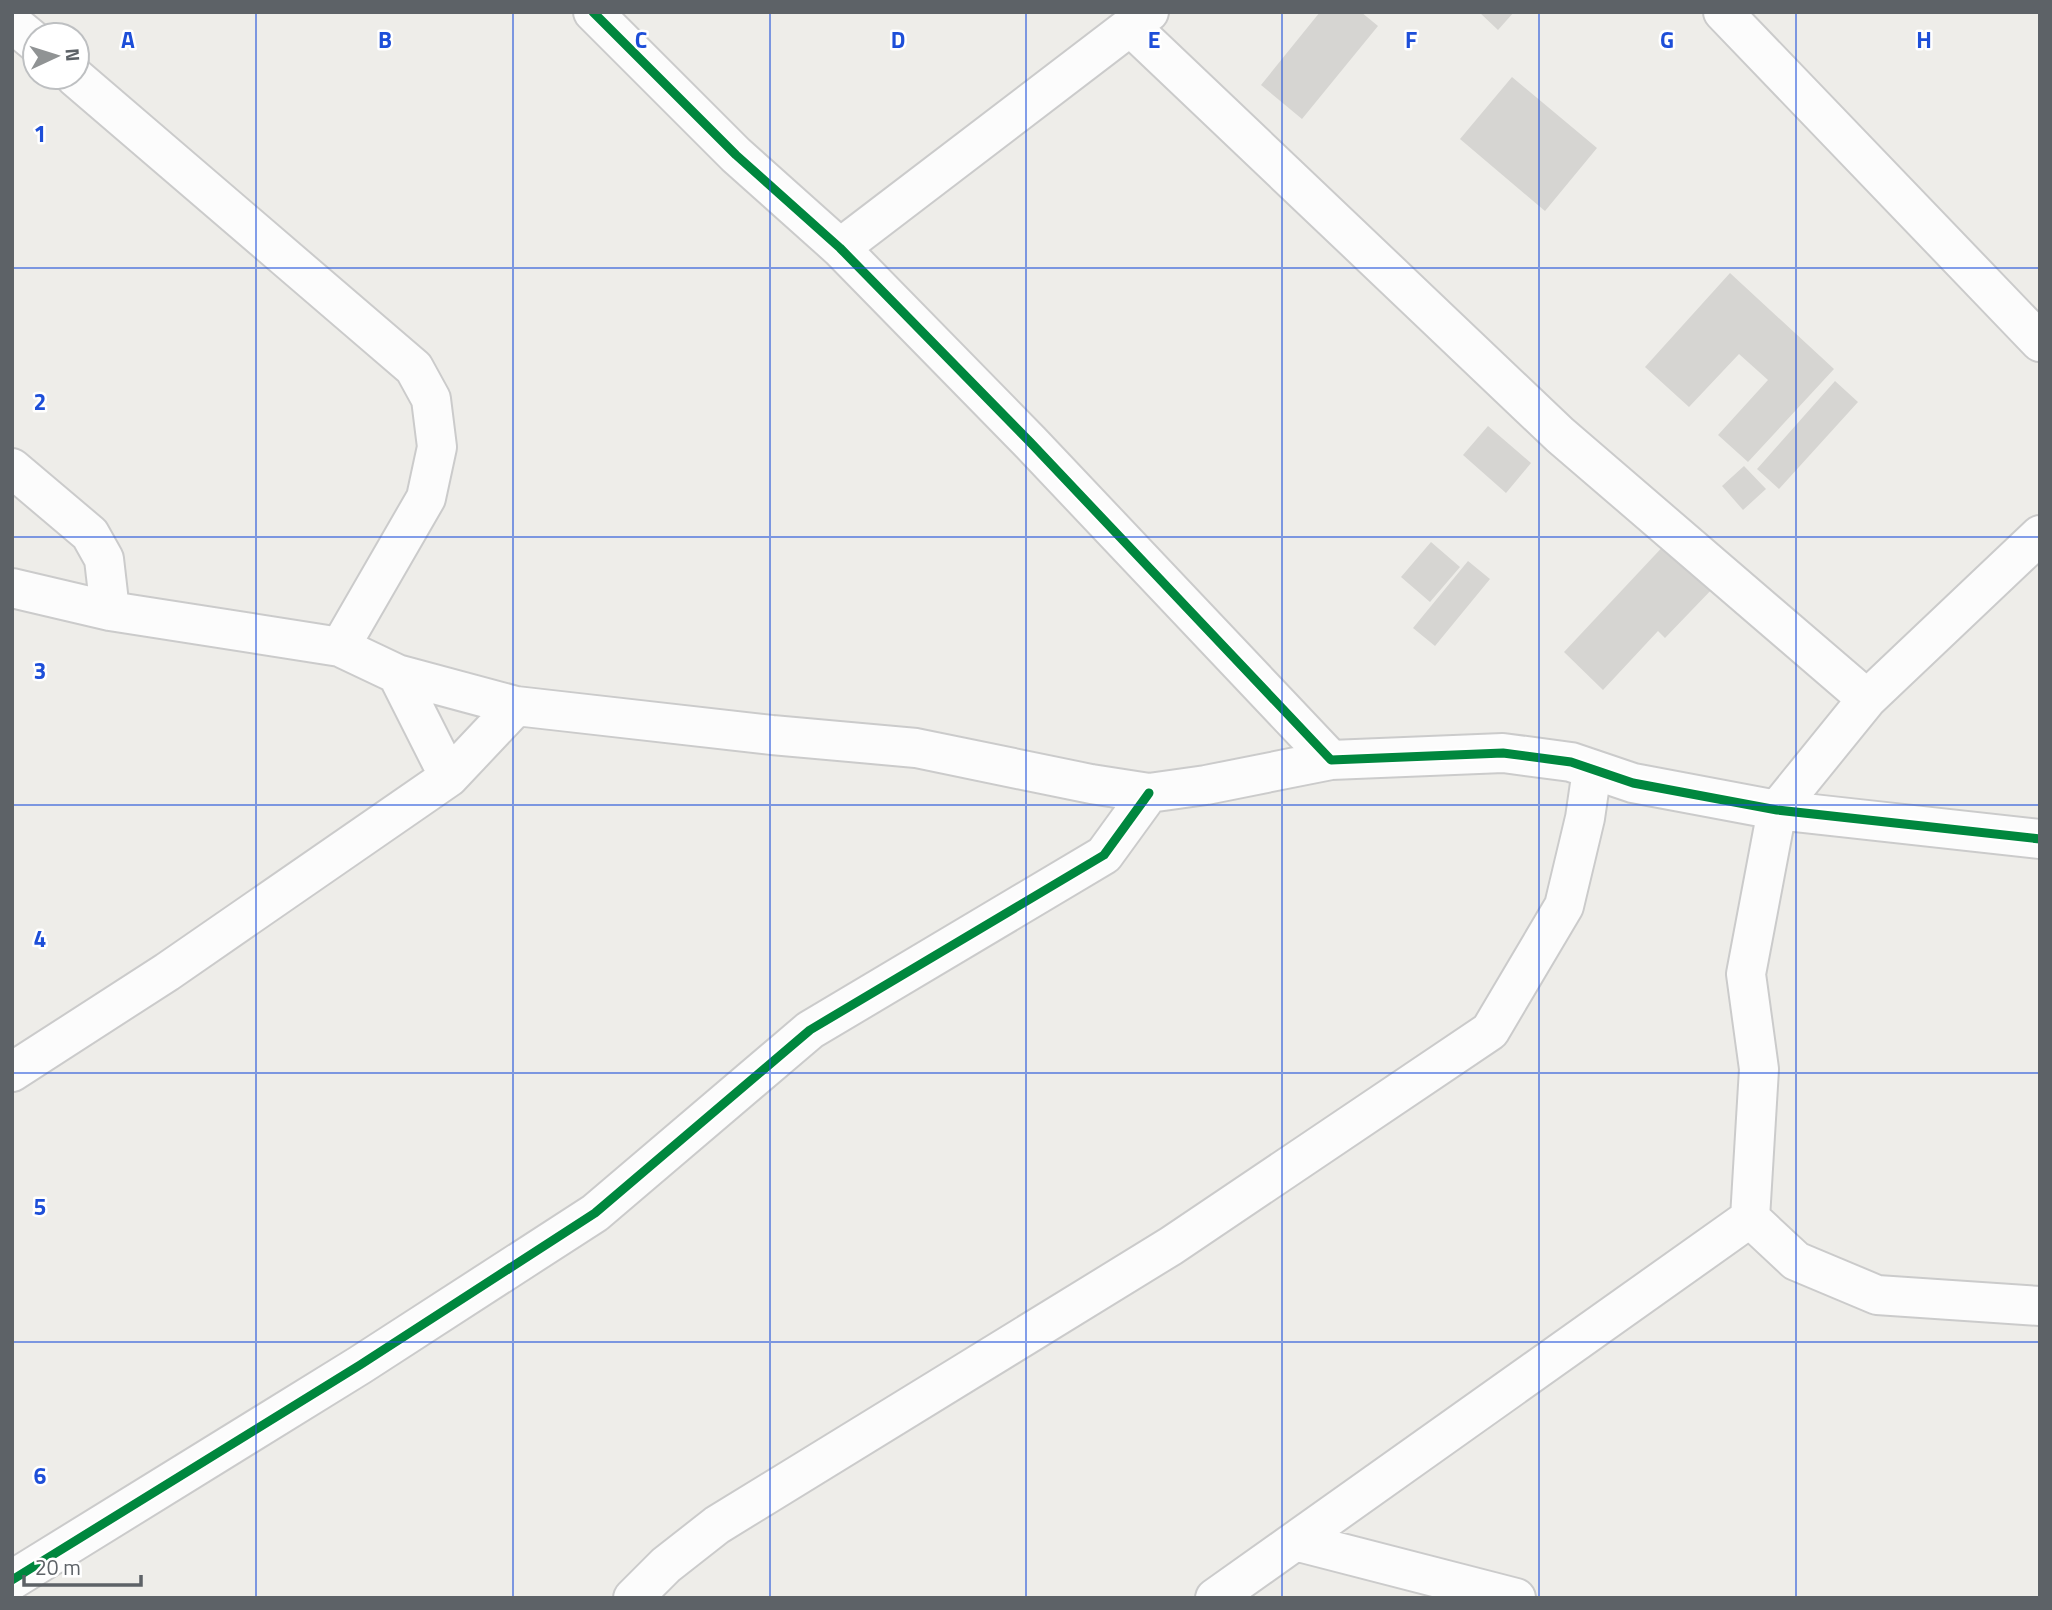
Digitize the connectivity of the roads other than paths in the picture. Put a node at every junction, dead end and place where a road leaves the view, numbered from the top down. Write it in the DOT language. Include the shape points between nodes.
graph roads {
  1 [pos="593,12"];
  2 [pos="1723,12"];
  3 [pos="1140,19"];
  4 [pos="91,91"];
  5 [pos="840,248"];
  6 [pos="2040,342"];
  7 [pos="12,468"];
  8 [pos="2040,535"];
  9 [pos="12,588"];
  10 [pos="110,611"];
  11 [pos="340,647"];
  12 [pos="397,674"];
  13 [pos="1867,699"];
  14 [pos="516,706"];
  15 [pos="1331,760"];
  16 [pos="1592,769"];
  17 [pos="449,777"];
  18 [pos="1149,793"];
  19 [pos="1777,810"];
  20 [pos="2040,839"];
  21 [pos="12,1072"];
  22 [pos="1750,1218"];
  23 [pos="2040,1307"];
  24 [pos="1295,1541"];
  25 [pos="12,1580"];
  26 [pos="1448,1589"];
  27 [pos="633,1598"];
  28 [pos="1215,1598"];
  29 [pos="1516,1598"];
  1 -- 5 [label="street" via="736,155"];
  2 -- 6 [label="street"];
  3 -- 5 [label="street"];
  3 -- 13 [label="street" via="1560,435"];
  4 -- 11 [label="street" via="414,368 432,398 438,447 426,498"];
  5 -- 15 [label="street"];
  7 -- 10 [label="street" via="90,534 104,559"];
  8 -- 13 [label="street"];
  9 -- 10 [label="street"];
  10 -- 11 [label="street"];
  11 -- 12 [label="street"];
  12 -- 14 [label="street"];
  12 -- 17 [label="street"];
  13 -- 19 [label="street"];
  14 -- 17 [label="street"];
  14 -- 18 [label="street" via="916,748"];
  15 -- 16 [label="street" via="1503,754"];
  15 -- 18 [label="street"];
  16 -- 19 [label="street" via="1633,783"];
  16 -- 27 [label="street" via="1564,906 1490,1031 1171,1247 717,1525"];
  17 -- 21 [label="street" via="167,972"];
  18 -- 25 [label="street" via="1104,855 810,1030 595,1213"];
  19 -- 20 [label="street"];
  19 -- 22 [label="street" via="1746,974 1759,1069"];
  22 -- 23 [label="street" via="1796,1261 1877,1295"];
  22 -- 24 [label="street"];
  24 -- 26 [label="street"];
  24 -- 28 [label="street"];
  26 -- 29 [label="street"];
}
